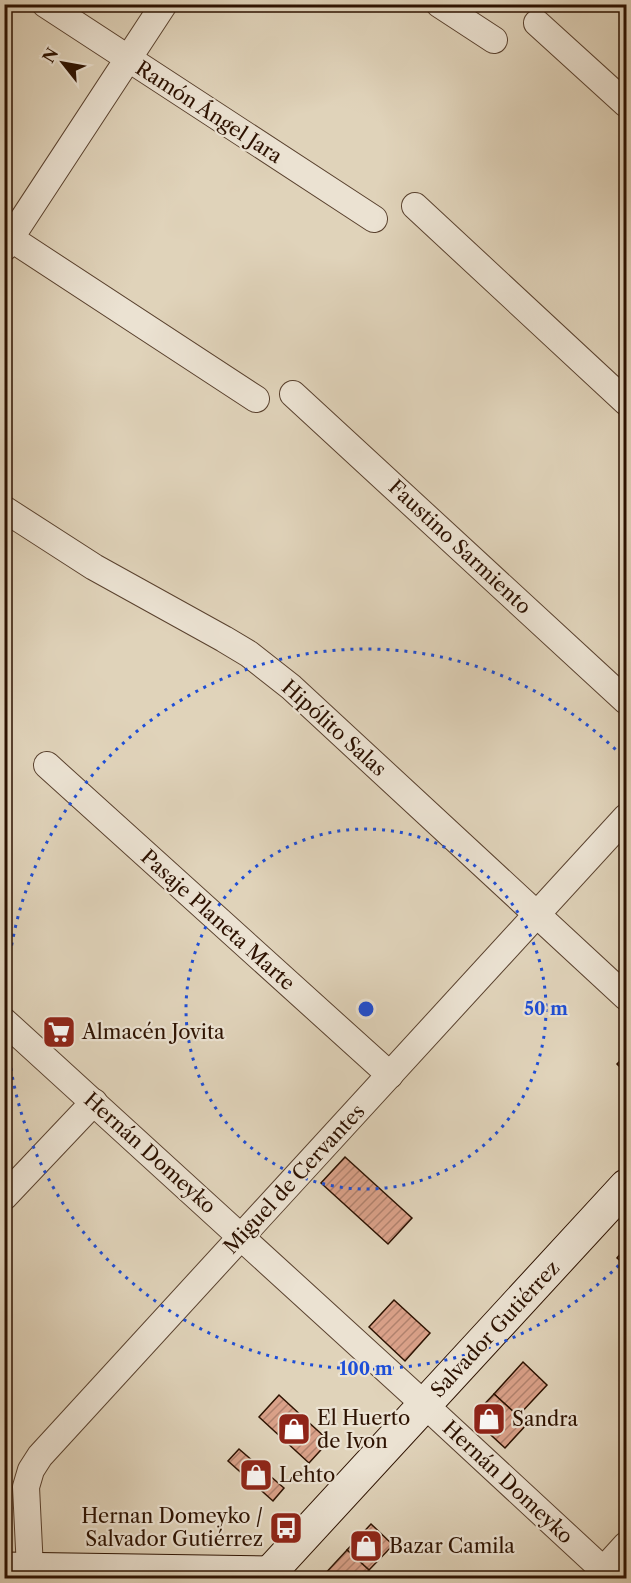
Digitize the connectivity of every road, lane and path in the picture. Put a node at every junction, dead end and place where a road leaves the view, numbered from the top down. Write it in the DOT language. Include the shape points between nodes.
graph roads {
  1 [pos="45,4"];
  2 [pos="164,4"];
  3 [pos="439,4"];
  4 [pos="537,23"];
  5 [pos="494,40"];
  6 [pos="128,59"];
  7 [pos="627,104"];
  8 [pos="415,206"];
  9 [pos="374,219"];
  10 [pos="7,240"];
  11 [pos="292,394"];
  12 [pos="256,399"];
  13 [pos="627,402"];
  14 [pos="4,508"];
  15 [pos="627,701"];
  16 [pos="47,765"];
  17 [pos="627,817"];
  18 [pos="537,915"];
  19 [pos="627,997"];
  20 [pos="4,1021"];
  21 [pos="390,1075"];
  22 [pos="94,1102"];
  23 [pos="627,1186"];
  24 [pos="4,1197"];
  25 [pos="241,1237"];
  26 [pos="425,1405"];
  27 [pos="627,1545"];
  28 [pos="17,1569"];
  29 [pos="268,1576"];
  30 [pos="604,1576"];
  1 -- 6 [label="street, Ramón Ángel Jara"];
  2 -- 6 [label="street"];
  3 -- 5 [label="street"];
  4 -- 7 [label="street"];
  6 -- 9 [label="street, Ramón Ángel Jara"];
  6 -- 10 [label="street"];
  8 -- 13 [label="street"];
  10 -- 12 [label="street"];
  11 -- 15 [label="street, Faustino Sarmiento"];
  14 -- 18 [label="street, Hipólito Salas" via="94,567 224,639 270,670"];
  16 -- 21 [label="street, Pasaje Planeta Marte"];
  17 -- 18 [label="street, Miguel de Cervantes"];
  18 -- 19 [label="street, Hipólito Salas"];
  18 -- 21 [label="street, Miguel de Cervantes"];
  20 -- 22 [label="street, Hernán Domeyko"];
  21 -- 25 [label="street, Miguel de Cervantes"];
  22 -- 24 [label="street"];
  22 -- 25 [label="street, Hernán Domeyko"];
  23 -- 26 [label="main road, Salvador Gutiérrez"];
  25 -- 26 [label="street, Hernán Domeyko"];
  25 -- 28 [label="street, Miguel de Cervantes" via="36,1461 26,1487"];
  26 -- 29 [label="main road, Salvador Gutiérrez"];
  26 -- 30 [label="street, Hernán Domeyko"];
  27 -- 30 [label="street"];
  28 -- 29 [label="main road"];
}
